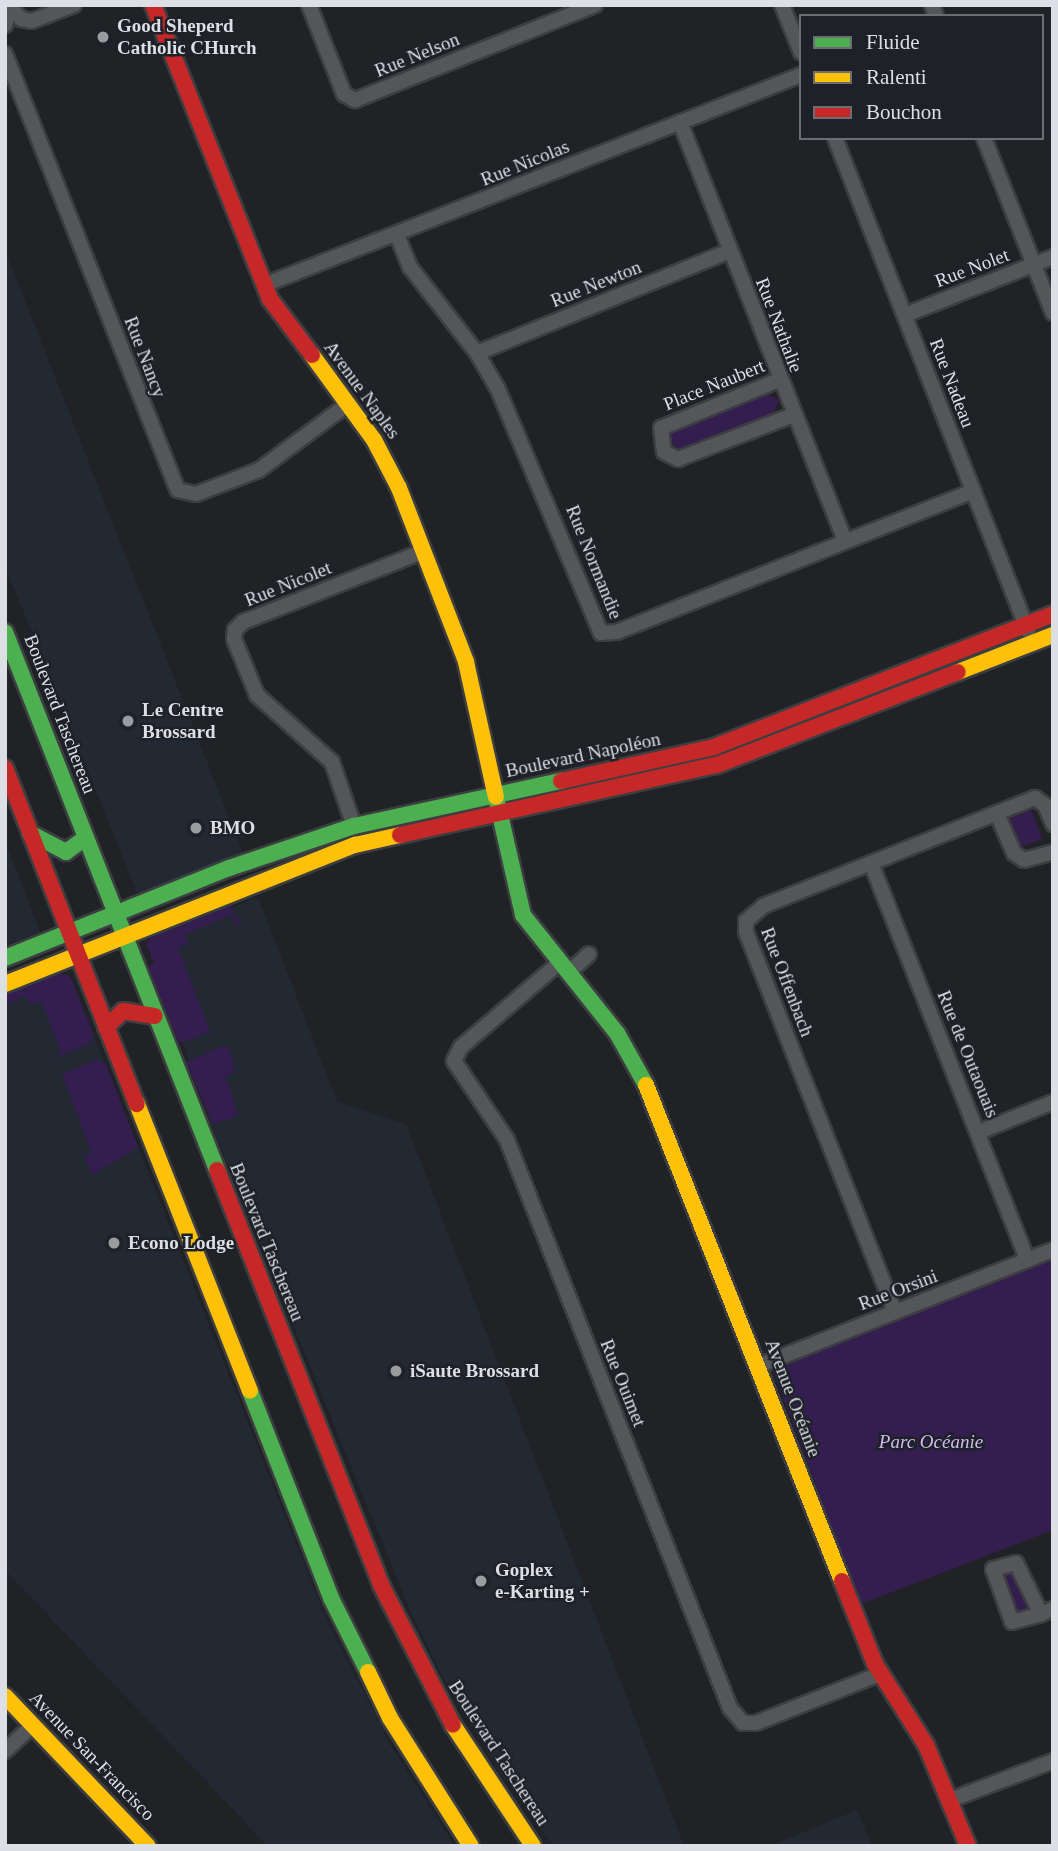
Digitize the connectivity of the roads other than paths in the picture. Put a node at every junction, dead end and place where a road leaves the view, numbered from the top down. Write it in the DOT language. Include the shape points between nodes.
graph roads {
  1 [pos="74,5"];
  2 [pos="153,5"];
  3 [pos="309,5"];
  4 [pos="595,5"];
  5 [pos="782,5"];
  6 [pos="12,7"];
  7 [pos="5,25"];
  8 [pos="799,47"];
  9 [pos="5,54"];
  10 [pos="799,76"];
  11 [pos="680,122"];
  12 [pos="836,140"];
  13 [pos="985,140"];
  14 [pos="397,234"];
  15 [pos="730,251"];
  16 [pos="1053,257"];
  17 [pos="1034,265"];
  18 [pos="264,285"];
  19 [pos="1053,313"];
  20 [pos="905,315"];
  21 [pos="477,353"];
  22 [pos="779,380"];
  23 [pos="348,404"];
  24 [pos="793,415"];
  25 [pos="973,491"];
  26 [pos="845,541"];
  27 [pos="424,551"];
  28 [pos="1053,614"];
  29 [pos="1026,625"];
  30 [pos="5,632"];
  31 [pos="1053,635"];
  32 [pos="1033,642"];
  33 [pos="5,768"];
  34 [pos="495,795"];
  35 [pos="498,813"];
  36 [pos="997,814"];
  37 [pos="1053,824"];
  38 [pos="354,826"];
  39 [pos="30,832"];
  40 [pos="85,838"];
  41 [pos="1053,852"];
  42 [pos="871,863"];
  43 [pos="229,868"];
  44 [pos="238,890"];
  45 [pos="115,914"];
  46 [pos="69,933"];
  47 [pos="123,936"];
  48 [pos="589,954"];
  49 [pos="78,955"];
  50 [pos="5,958"];
  51 [pos="563,968"];
  52 [pos="5,984"];
  53 [pos="155,1016"];
  54 [pos="106,1027"];
  55 [pos="1053,1102"];
  56 [pos="979,1132"];
  57 [pos="1053,1250"];
  58 [pos="1027,1260"];
  59 [pos="895,1312"];
  60 [pos="758,1366"];
  61 [pos="880,1674"];
  62 [pos="5,1696"];
  63 [pos="33,1725"];
  64 [pos="5,1751"];
  65 [pos="1053,1760"];
  66 [pos="950,1800"];
  67 [pos="148,1846"];
  68 [pos="471,1846"];
  69 [pos="533,1846"];
  70 [pos="968,1846"];
  1 -- 6 [label="street" via="32,21 21,19"];
  2 -- 18 [label="street, Avenue Naples"];
  3 -- 4 [label="street, Rue Nelson" via="344,94 355,100"];
  5 -- 8 [label="street"];
  6 -- 7 [label="street"];
  9 -- 23 [label="street, Rue Nancy" via="178,490 196,494 259,470"];
  10 -- 11 [label="street, Rue Nicolas"];
  11 -- 14 [label="street, Rue Nicolas"];
  11 -- 15 [label="street, Rue Nathalie"];
  12 -- 20 [label="street, Rue Nadeau"];
  13 -- 17 [label="street"];
  14 -- 18 [label="street, Rue Nicolas"];
  14 -- 21 [label="street, Rue Normandie" via="415,273"];
  15 -- 21 [label="street, Rue Newton"];
  15 -- 22 [label="street, Rue Nathalie"];
  16 -- 17 [label="street, Rue Nolet"];
  17 -- 19 [label="street"];
  17 -- 20 [label="street, Rue Nolet"];
  18 -- 23 [label="street, Avenue Naples"];
  20 -- 25 [label="street, Rue Nadeau"];
  21 -- 26 [label="street, Rue Normandie" via="517,427 601,634 617,632"];
  22 -- 24 [label="street, Rue Nathalie"];
  22 -- 24 [label="street, Place Naubert" via="661,428 664,452 678,459"];
  23 -- 27 [label="street, Avenue Naples" via="387,461"];
  24 -- 26 [label="street, Rue Nathalie"];
  25 -- 26 [label="street, Rue Normandie"];
  25 -- 29 [label="street, Rue Nadeau"];
  27 -- 34 [label="street, Avenue Naples" via="466,662"];
  27 -- 38 [label="street, Rue Nicolet" via="243,622 235,630 234,639 257,695 332,762"];
  28 -- 29 [label="street, Boulevard Napoléon"];
  29 -- 32 [label="street, Rue Nadeau"];
  29 -- 34 [label="street, Boulevard Napoléon" via="714,747"];
  30 -- 40 [label="street, Boulevard Taschereau"];
  31 -- 32 [label="street, Boulevard Napoléon"];
  32 -- 35 [label="street, Boulevard Napoléon" via="717,765"];
  33 -- 39 [label="street"];
  34 -- 35 [label="street, Avenue Naples"];
  34 -- 38 [label="street, Boulevard Napoléon"];
  35 -- 44 [label="street, Boulevard Napoléon" via="355,845"];
  35 -- 51 [label="street, Avenue Océanie" via="523,915"];
  36 -- 37 [label="street, Rue Offenbach" via="1035,799 1045,805"];
  36 -- 41 [label="street" via="1014,853 1024,860"];
  36 -- 42 [label="street, Rue Offenbach"];
  38 -- 43 [label="street, Boulevard Napoléon"];
  39 -- 40 [label="street" via="66,852"];
  39 -- 46 [label="street"];
  40 -- 45 [label="street, Boulevard Taschereau"];
  42 -- 56 [label="street, Rue de Outaouais"];
  42 -- 59 [label="street, Rue Offenbach" via="753,911 746,920 746,931"];
  43 -- 44 [label="street"];
  43 -- 45 [label="street, Boulevard Napoléon"];
  44 -- 47 [label="street, Boulevard Napoléon"];
  45 -- 46 [label="street, Boulevard Napoléon"];
  45 -- 47 [label="street, Boulevard Taschereau"];
  46 -- 49 [label="street"];
  46 -- 50 [label="street, Boulevard Napoléon"];
  47 -- 49 [label="street, Boulevard Napoléon"];
  47 -- 53 [label="street, Boulevard Taschereau"];
  48 -- 51 [label="street"];
  49 -- 52 [label="street, Boulevard Napoléon"];
  49 -- 54 [label="street"];
  51 -- 60 [label="street, Avenue Océanie" via="617,1033 644,1079"];
  51 -- 61 [label="street, Rue Ouimet" via="461,1047 454,1061 507,1140 730,1708 743,1723 756,1723"];
  53 -- 54 [label="street" via="123,1011"];
  53 -- 69 [label="street, Boulevard Taschereau" via="399,1624 465,1745"];
  54 -- 68 [label="street" via="339,1615 400,1736"];
  55 -- 56 [label="street"];
  56 -- 58 [label="street, Rue de Outaouais"];
  57 -- 58 [label="street, Rue Orsini"];
  58 -- 59 [label="street, Rue Orsini"];
  59 -- 60 [label="street, Rue Orsini"];
  60 -- 61 [label="street, Avenue Océanie"];
  61 -- 66 [label="street, Avenue Océanie" via="926,1745"];
  62 -- 63 [label="street, Avenue San-Francisco"];
  63 -- 64 [label="street"];
  63 -- 67 [label="street, Avenue San-Francisco"];
  65 -- 66 [label="street"];
  66 -- 70 [label="street, Avenue Océanie"];
}
